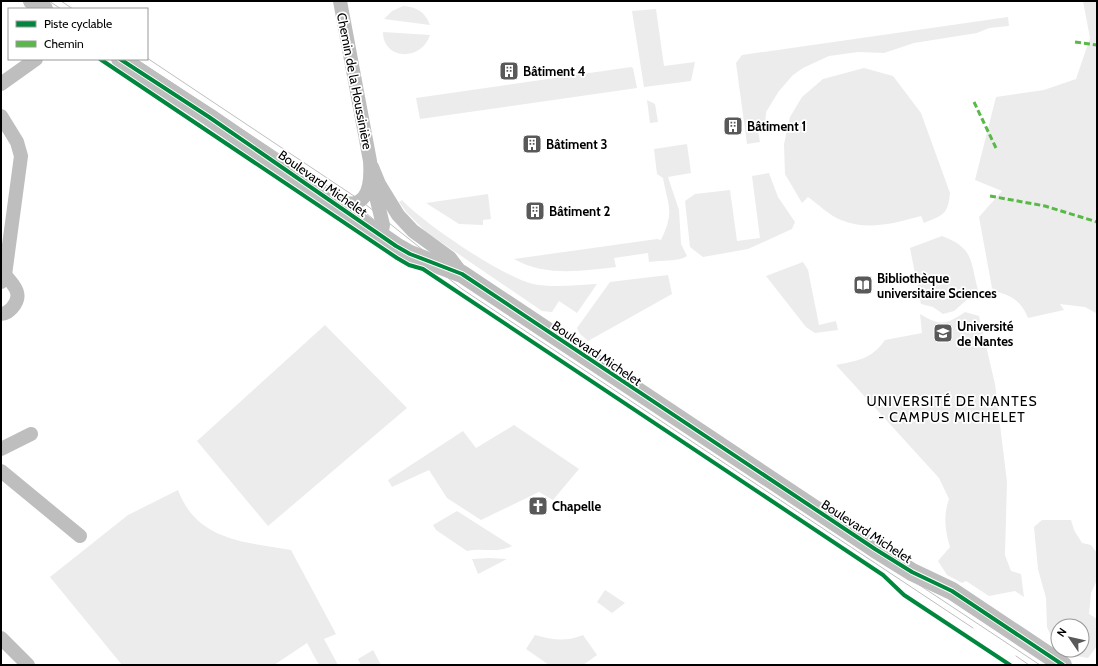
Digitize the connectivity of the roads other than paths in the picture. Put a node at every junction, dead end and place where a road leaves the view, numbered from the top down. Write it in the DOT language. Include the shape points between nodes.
graph roads {
  1 [pos="32,1"];
  2 [pos="340,1"];
  3 [pos="42,8"];
  4 [pos="35,60"];
  5 [pos="121,60"];
  6 [pos="1,84"];
  7 [pos="1,116"];
  8 [pos="370,162"];
  9 [pos="371,178"];
  10 [pos="325,196"];
  11 [pos="381,236"];
  12 [pos="462,274"];
  13 [pos="3,278"];
  14 [pos="1,314"];
  15 [pos="31,434"];
  16 [pos="1,449"];
  17 [pos="1,470"];
  18 [pos="80,536"];
  19 [pos="1,638"];
  20 [pos="28,665"];
  21 [pos="1063,665"];
  1 -- 3 [label="street"];
  2 -- 8 [label="street, Chemin de la Houssinière"];
  4 -- 6 [label="street"];
  5 -- 10 [label="street, Boulevard Michelet"];
  7 -- 13 [label="street" via="17,142 21,156"];
  8 -- 9 [label="street, Chemin de la Houssinière"];
  8 -- 12 [label="street, Chemin de la Houssinière" via="379,184 398,215 413,231 450,258"];
  9 -- 10 [label="street, Chemin de la Houssinière" via="368,191 356,202 342,203"];
  9 -- 11 [label="street, Chemin de la Houssinière" via="383,225"];
  10 -- 11 [label="street, Boulevard Michelet"];
  11 -- 12 [label="street, Boulevard Michelet" via="410,254"];
  12 -- 21 [label="street, Boulevard Michelet" via="875,549 912,572 952,591"];
  13 -- 14 [label="street" via="15,286 18,295 16,304"];
  15 -- 16 [label="street"];
  17 -- 18 [label="street"];
  19 -- 20 [label="street"];
}
